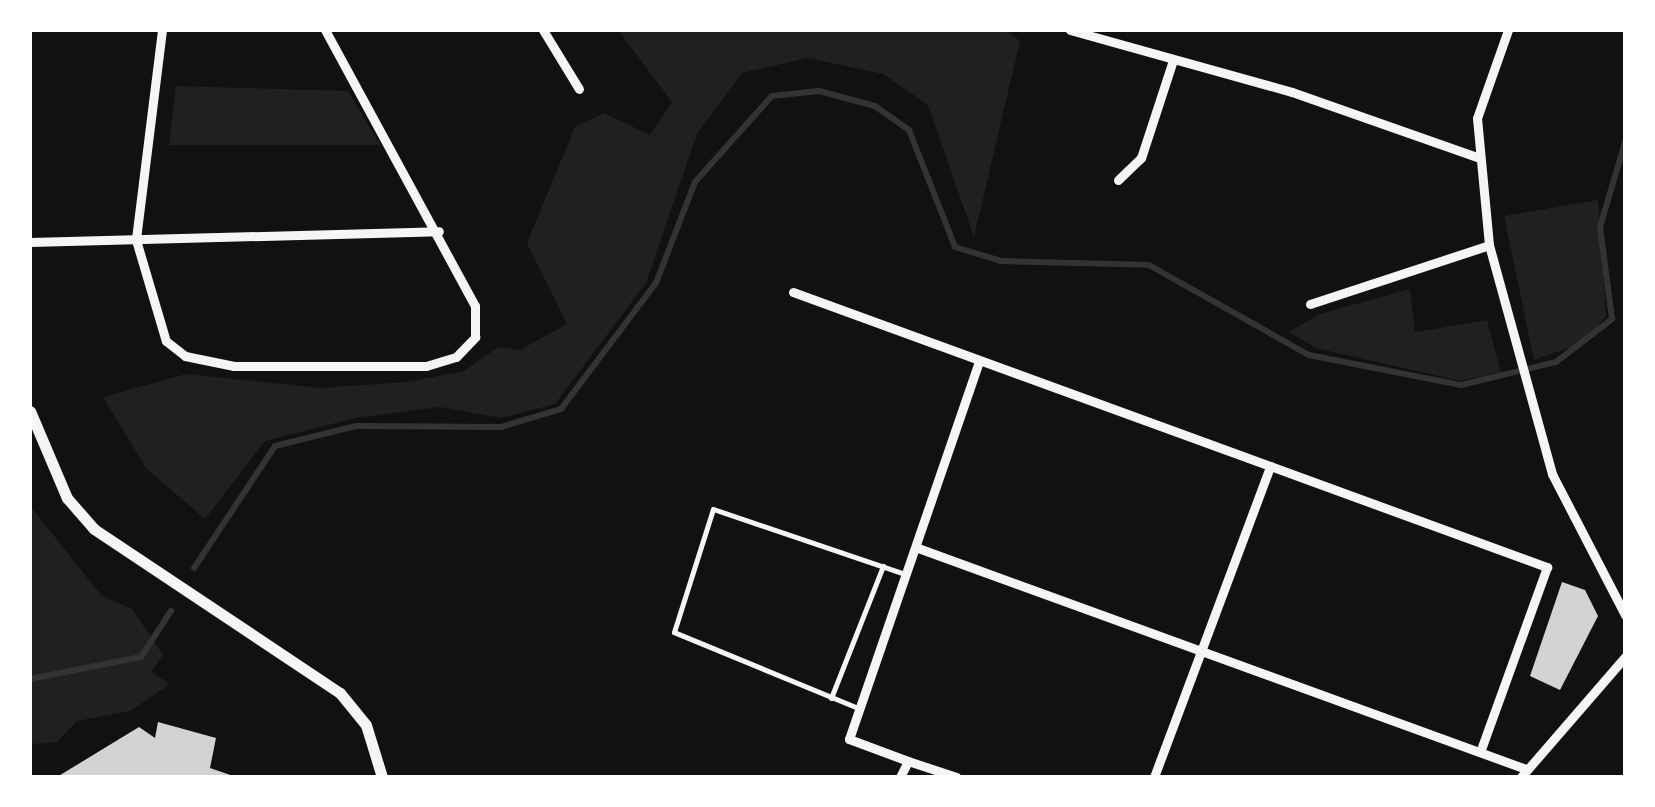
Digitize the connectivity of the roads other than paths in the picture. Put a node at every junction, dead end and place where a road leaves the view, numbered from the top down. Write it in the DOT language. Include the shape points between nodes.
graph roads {
  1 [pos="162,30"];
  2 [pos="324,30"];
  3 [pos="543,30"];
  4 [pos="1070,30"];
  5 [pos="1508,30"];
  6 [pos="1174,60"];
  7 [pos="579,89"];
  8 [pos="1477,157"];
  9 [pos="1118,180"];
  10 [pos="438,231"];
  11 [pos="136,240"];
  12 [pos="30,242"];
  13 [pos="1489,245"];
  14 [pos="793,292"];
  15 [pos="1310,304"];
  16 [pos="979,361"];
  17 [pos="30,412"];
  18 [pos="34,438"];
  19 [pos="1270,466"];
  20 [pos="918,548"];
  21 [pos="883,566"];
  22 [pos="908,575"];
  23 [pos="1625,615"];
  24 [pos="1202,650"];
  25 [pos="1625,658"];
  26 [pos="831,698"];
  27 [pos="860,709"];
  28 [pos="1480,750"];
  29 [pos="908,761"];
  30 [pos="1524,773"];
  31 [pos="382,777"];
  32 [pos="900,777"];
  33 [pos="956,777"];
  34 [pos="1154,777"];
  1 -- 11 [label="street"];
  2 -- 10 [label="street"];
  3 -- 7 [label="street"];
  4 -- 6 [label="street"];
  5 -- 8 [label="street" via="1481,93"];
  6 -- 8 [label="street"];
  6 -- 9 [label="street" via="1140,158"];
  8 -- 13 [label="street"];
  10 -- 11 [label="street"];
  10 -- 11 [label="street" via="475,306 469,348 426,366 234,366 184,356 154,322"];
  11 -- 12 [label="street"];
  13 -- 15 [label="street"];
  13 -- 23 [label="street" via="1552,474"];
  14 -- 16 [label="street"];
  16 -- 19 [label="street"];
  16 -- 20 [label="street"];
  17 -- 18 [label="street"];
  18 -- 31 [label="street" via="67,498 126,558 340,693 366,724"];
  19 -- 24 [label="street"];
  19 -- 28 [label="street" via="1547,566"];
  20 -- 22 [label="street"];
  20 -- 24 [label="street"];
  21 -- 22 [label="lane"];
  21 -- 26 [label="lane"];
  21 -- 26 [label="lane" via="713,509 674,632"];
  22 -- 27 [label="street"];
  24 -- 28 [label="street"];
  24 -- 34 [label="street"];
  25 -- 30 [label="street"];
  26 -- 27 [label="lane"];
  27 -- 29 [label="street" via="849,738"];
  28 -- 30 [label="street"];
  29 -- 32 [label="street"];
  29 -- 33 [label="street"];
}
